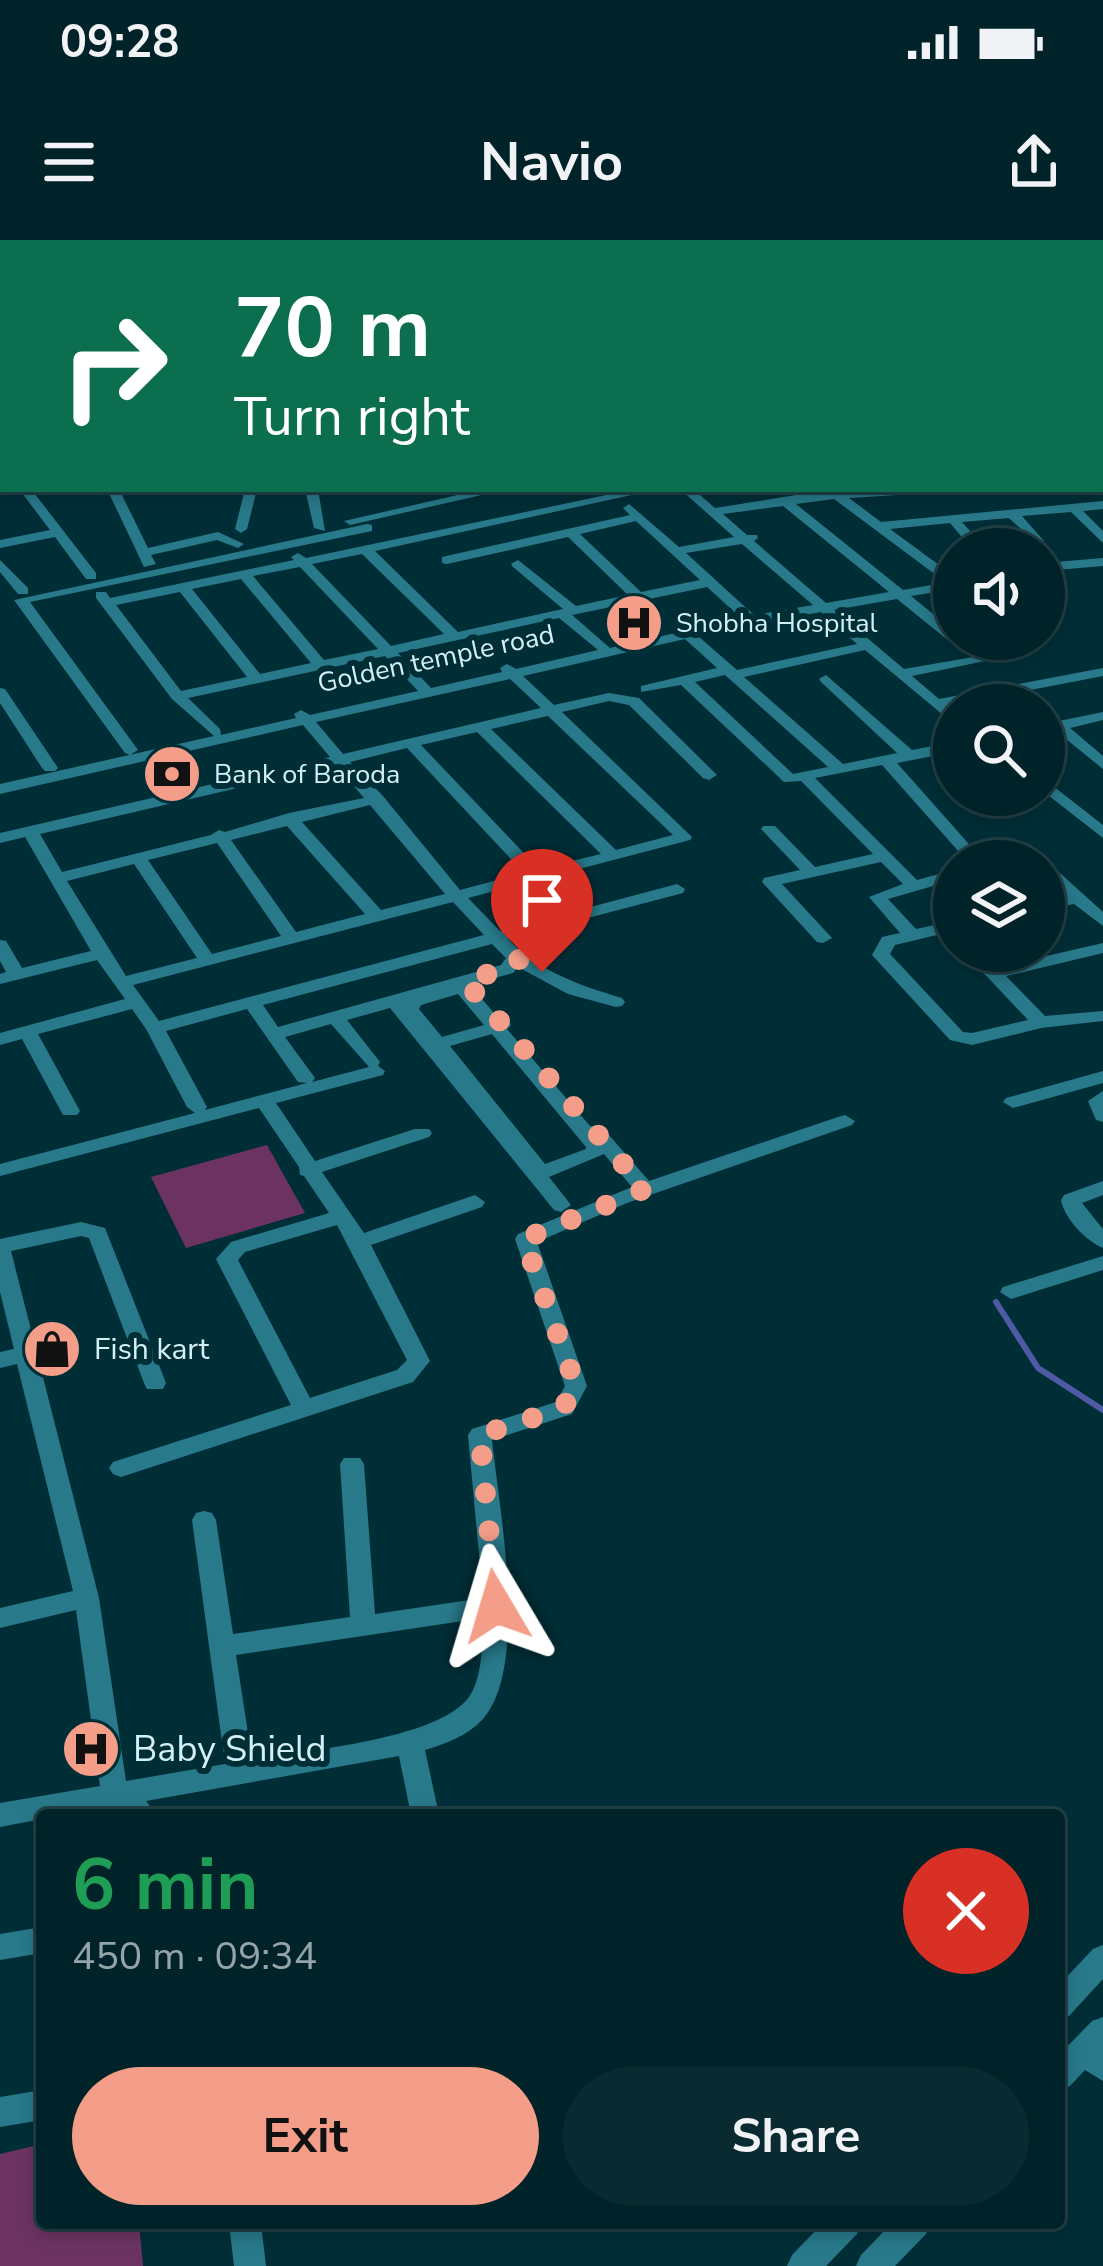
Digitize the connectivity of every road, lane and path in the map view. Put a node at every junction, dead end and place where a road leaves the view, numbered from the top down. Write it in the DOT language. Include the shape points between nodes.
graph roads {
  1 [pos="23,492"];
  2 [pos="114,492"];
  3 [pos="250,492"];
  4 [pos="312,492"];
  5 [pos="690,492"];
  6 [pos="703,492"];
  7 [pos="833,492"];
  8 [pos="460,493"];
  9 [pos="617,493"];
  10 [pos="786,502"];
  11 [pos="1103,506"];
  12 [pos="1074,508"];
  13 [pos="718,511"];
  14 [pos="1012,513"];
  15 [pos="639,517"];
  16 [pos="952,518"];
  17 [pos="878,526"];
  18 [pos="320,527"];
  19 [pos="367,528"];
  20 [pos="961,528"];
  21 [pos="1026,528"];
  22 [pos="572,532"];
  23 [pos="55,533"];
  24 [pos="243,538"];
  25 [pos="750,538"];
  26 [pos="1103,539"];
  27 [pos="280,540"];
  28 [pos="0,544"];
  29 [pos="367,551"];
  30 [pos="676,551"];
  31 [pos="146,558"];
  32 [pos="447,560"];
  33 [pos="1103,562"];
  34 [pos="305,563"];
  35 [pos="0,564"];
  36 [pos="518,564"];
  37 [pos="1065,565"];
  38 [pos="933,566"];
  39 [pos="244,574"];
  40 [pos="92,580"];
  41 [pos="709,582"];
  42 [pos="933,584"];
  43 [pos="183,587"];
  44 [pos="895,592"];
  45 [pos="22,595"];
  46 [pos="638,597"];
  47 [pos="0,600"];
  48 [pos="107,603"];
  49 [pos="829,603"];
  50 [pos="566,611"];
  51 [pos="748,618"];
  52 [pos="933,620"];
  53 [pos="687,634"];
  54 [pos="455,637"];
  55 [pos="871,645"];
  56 [pos="390,651"];
  57 [pos="591,652"];
  58 [pos="970,660"];
  59 [pos="321,666"];
  60 [pos="510,671"];
  61 [pos="732,672"];
  62 [pos="1103,672"];
  63 [pos="908,673"];
  64 [pos="826,679"];
  65 [pos="257,680"];
  66 [pos="684,680"];
  67 [pos="1044,684"];
  68 [pos="646,688"];
  69 [pos="425,690"];
  70 [pos="0,692"];
  71 [pos="933,693"];
  72 [pos="177,696"];
  73 [pos="550,710"];
  74 [pos="1103,716"];
  75 [pos="303,717"];
  76 [pos="1065,724"];
  77 [pos="480,727"];
  78 [pos="215,732"];
  79 [pos="1065,736"];
  80 [pos="411,743"];
  81 [pos="130,750"];
  82 [pos="933,751"];
  83 [pos="908,755"];
  84 [pos="342,759"];
  85 [pos="886,760"];
  86 [pos="1103,763"];
  87 [pos="50,768"];
  88 [pos="840,769"];
  89 [pos="709,775"];
  90 [pos="804,776"];
  91 [pos="0,778"];
  92 [pos="0,789"];
  93 [pos="376,799"];
  94 [pos="1065,801"];
  95 [pos="1065,812"];
  96 [pos="290,818"];
  97 [pos="769,829"];
  98 [pos="30,831"];
  99 [pos="1103,833"];
  100 [pos="219,835"];
  101 [pos="0,838"];
  102 [pos="957,840"];
  103 [pos="1103,844"];
  104 [pos="136,856"];
  105 [pos="613,856"];
  106 [pos="885,856"];
  107 [pos="812,873"];
  108 [pos="61,877"];
  109 [pos="537,877"];
  110 [pos="933,879"];
  111 [pos="911,884"];
  112 [pos="1065,887"];
  113 [pos="677,889"];
  114 [pos="457,897"];
  115 [pos="1078,898"];
  116 [pos="1065,901"];
  117 [pos="377,917"];
  118 [pos="1103,921"];
  119 [pos="933,932"];
  120 [pos="912,936"];
  121 [pos="823,938"];
  122 [pos="292,939"];
  123 [pos="498,939"];
  124 [pos="0,945"];
  125 [pos="1103,948"];
  126 [pos="101,954"];
  127 [pos="516,958"];
  128 [pos="208,961"];
  129 [pos="993,974"];
  130 [pos="8,977"];
  131 [pos="121,983"];
  132 [pos="465,984"];
  133 [pos="394,1001"];
  134 [pos="135,1002"];
  135 [pos="616,1002"];
  136 [pos="253,1003"];
  137 [pos="1102,1014"];
  138 [pos="335,1017"];
  139 [pos="1041,1022"];
  140 [pos="499,1026"];
  141 [pos="155,1028"];
  142 [pos="28,1032"];
  143 [pos="275,1034"];
  144 [pos="0,1039"];
  145 [pos="439,1044"];
  146 [pos="535,1068"];
  147 [pos="1103,1077"];
  148 [pos="305,1078"];
  149 [pos="1103,1097"];
  150 [pos="265,1102"];
  151 [pos="1013,1102"];
  152 [pos="196,1107"];
  153 [pos="70,1111"];
  154 [pos="1103,1116"];
  155 [pos="845,1121"];
  156 [pos="422,1133"];
  157 [pos="0,1170"];
  158 [pos="308,1171"];
  159 [pos="1103,1188"];
  160 [pos="645,1189"];
  161 [pos="475,1202"];
  162 [pos="561,1205"];
  163 [pos="340,1217"];
  164 [pos="1103,1240"];
  165 [pos="359,1242"];
  166 [pos="2,1261"];
  167 [pos="1103,1263"];
  168 [pos="1011,1292"];
  169 [pos="13,1357"];
  170 [pos="155,1383"];
  171 [pos="305,1410"];
  172 [pos="352,1465"];
  173 [pos="121,1468"];
  174 [pos="204,1520"];
  175 [pos="87,1598"];
  176 [pos="496,1606"];
  177 [pos="0,1618"];
  178 [pos="363,1627"];
  179 [pos="224,1646"];
  180 [pos="410,1743"];
  181 [pos="240,1772"];
  182 [pos="114,1791"];
  183 [pos="135,1809"];
  184 [pos="423,1809"];
  185 [pos="0,1815"];
  186 [pos="36,1941"];
  187 [pos="0,1947"];
  188 [pos="1099,1971"];
  189 [pos="1065,2001"];
  190 [pos="1097,2049"];
  191 [pos="1065,2072"];
  192 [pos="36,2105"];
  193 [pos="0,2112"];
  194 [pos="246,2229"];
  195 [pos="840,2229"];
  196 [pos="909,2229"];
  197 [pos="250,2266"];
  198 [pos="803,2266"];
  199 [pos="872,2266"];
  1 -- 23 [label="street"];
  2 -- 31 [label="street"];
  3 -- 24 [label="street"];
  4 -- 18 [label="street"];
  5 -- 13 [label="street"];
  6 -- 13 [label="street"];
  7 -- 10 [label="street"];
  7 -- 17 [label="street, Golden temple road"];
  8 -- 18 [label="street"];
  9 -- 15 [label="street"];
  9 -- 29 [label="street"];
  10 -- 13 [label="street"];
  10 -- 44 [label="street"];
  11 -- 12 [label="street"];
  12 -- 14 [label="street"];
  12 -- 26 [label="street"];
  13 -- 25 [label="street"];
  14 -- 16 [label="street"];
  14 -- 21 [label="street"];
  15 -- 22 [label="street"];
  15 -- 30 [label="street"];
  16 -- 17 [label="street"];
  16 -- 20 [label="street"];
  17 -- 38 [label="street, Golden temple road"];
  18 -- 27 [label="street"];
  19 -- 27 [label="street"];
  22 -- 32 [label="street"];
  22 -- 46 [label="street"];
  23 -- 28 [label="street"];
  23 -- 40 [label="street"];
  24 -- 27 [label="street"];
  24 -- 31 [label="street"];
  25 -- 30 [label="street"];
  25 -- 49 [label="street"];
  27 -- 34 [label="street"];
  27 -- 40 [label="street"];
  29 -- 34 [label="street"];
  29 -- 54 [label="street"];
  30 -- 41 [label="street"];
  31 -- 40 [label="street"];
  33 -- 37 [label="street"];
  34 -- 39 [label="street"];
  34 -- 56 [label="street"];
  35 -- 45 [label="street"];
  36 -- 50 [label="street"];
  39 -- 43 [label="street"];
  39 -- 59 [label="street"];
  40 -- 45 [label="street"];
  40 -- 48 [label="street"];
  41 -- 46 [label="street"];
  41 -- 51 [label="street"];
  42 -- 44 [label="street, Golden temple road"];
  43 -- 48 [label="street"];
  43 -- 65 [label="street"];
  44 -- 49 [label="street, Golden temple road"];
  44 -- 52 [label="street"];
  45 -- 47 [label="street"];
  45 -- 81 [label="street"];
  46 -- 50 [label="street"];
  48 -- 72 [label="street"];
  49 -- 51 [label="street, Golden temple road"];
  49 -- 55 [label="street"];
  49 -- 63 [label="street"];
  50 -- 54 [label="street"];
  50 -- 57 [label="street"];
  51 -- 53 [label="street, Golden temple road"];
  51 -- 57 [label="street, Golden temple road"];
  53 -- 57 [label="street, Golden temple road"];
  53 -- 61 [label="street"];
  54 -- 56 [label="street"];
  55 -- 61 [label="street"];
  55 -- 63 [label="street"];
  56 -- 59 [label="street"];
  56 -- 69 [label="street"];
  57 -- 60 [label="street, Golden temple road"];
  58 -- 63 [label="street"];
  59 -- 65 [label="street"];
  60 -- 69 [label="street, Golden temple road"];
  60 -- 73 [label="street"];
  61 -- 66 [label="street"];
  61 -- 88 [label="street"];
  62 -- 67 [label="street"];
  63 -- 71 [label="street"];
  64 -- 83 [label="street"];
  65 -- 72 [label="street"];
  66 -- 68 [label="street"];
  66 -- 90 [label="street" via="790,778"];
  69 -- 75 [label="street, Golden temple road"];
  70 -- 87 [label="street"];
  72 -- 78 [label="street"];
  73 -- 77 [label="street"];
  73 -- 89 [label="street" via="629,698"];
  73 -- 105 [label="street" via="684,837"];
  74 -- 76 [label="street"];
  75 -- 78 [label="street, Golden temple road"];
  75 -- 84 [label="street"];
  75 -- 92 [label="street, Golden temple road"];
  77 -- 80 [label="street"];
  77 -- 105 [label="street"];
  78 -- 81 [label="street, Golden temple road"];
  79 -- 86 [label="street"];
  80 -- 84 [label="street"];
  80 -- 109 [label="street"];
  81 -- 87 [label="street, Golden temple road"];
  82 -- 83 [label="street"];
  83 -- 85 [label="street"];
  84 -- 93 [label="street"];
  84 -- 98 [label="street"];
  85 -- 88 [label="street"];
  85 -- 102 [label="street"];
  87 -- 91 [label="street, Golden temple road"];
  88 -- 90 [label="street"];
  90 -- 106 [label="street"];
  93 -- 96 [label="street"];
  93 -- 114 [label="street"];
  94 -- 99 [label="street"];
  95 -- 103 [label="street"];
  96 -- 100 [label="street"];
  96 -- 117 [label="street"];
  97 -- 107 [label="street"];
  98 -- 101 [label="street"];
  98 -- 108 [label="street"];
  100 -- 104 [label="street"];
  100 -- 122 [label="street"];
  104 -- 108 [label="street"];
  104 -- 128 [label="street"];
  105 -- 109 [label="street"];
  106 -- 107 [label="street"];
  106 -- 111 [label="street"];
  107 -- 121 [label="street" via="770,883"];
  108 -- 126 [label="street"];
  109 -- 114 [label="street"];
  110 -- 111 [label="street"];
  111 -- 120 [label="street" via="878,897"];
  112 -- 115 [label="street"];
  113 -- 123 [label="street"];
  114 -- 117 [label="street"];
  114 -- 123 [label="street"];
  115 -- 116 [label="street"];
  115 -- 118 [label="street"];
  117 -- 122 [label="street"];
  119 -- 120 [label="street"];
  120 -- 139 [label="street" via="888,941 881,956 957,1036"];
  122 -- 128 [label="street"];
  123 -- 127 [label="street"];
  123 -- 136 [label="street"];
  124 -- 130 [label="street"];
  125 -- 129 [label="street"];
  126 -- 130 [label="street"];
  126 -- 131 [label="street"];
  127 -- 132 [label="street"];
  127 -- 135 [label="street"];
  128 -- 131 [label="street"];
  129 -- 139 [label="street"];
  131 -- 134 [label="street"];
  132 -- 133 [label="street"];
  132 -- 140 [label="street"];
  132 -- 145 [label="street" via="410,1006"];
  133 -- 138 [label="street"];
  133 -- 162 [label="street"];
  134 -- 141 [label="street"];
  134 -- 142 [label="street"];
  136 -- 141 [label="street"];
  136 -- 143 [label="street"];
  137 -- 139 [label="street"];
  138 -- 143 [label="street"];
  138 -- 150 [label="street" via="373,1066"];
  140 -- 145 [label="street"];
  140 -- 146 [label="street"];
  141 -- 152 [label="street"];
  142 -- 144 [label="street"];
  142 -- 153 [label="street"];
  143 -- 148 [label="street"];
  145 -- 146 [label="street" via="538,1168 596,1153"];
  146 -- 160 [label="street"];
  147 -- 151 [label="street"];
  149 -- 154 [label="street"];
  150 -- 157 [label="street"];
  150 -- 158 [label="street"];
  155 -- 160 [label="street"];
  156 -- 158 [label="street"];
  158 -- 163 [label="street"];
  159 -- 164 [label="street" via="1071,1200"];
  160 -- 176 [label="street" via="524,1239 576,1386 563,1408 480,1435"];
  161 -- 165 [label="street"];
  163 -- 165 [label="street"];
  163 -- 171 [label="street" via="238,1247 227,1259"];
  165 -- 171 [label="street" via="418,1360 405,1376"];
  166 -- 169 [label="street"];
  166 -- 170 [label="street" via="81,1229 98,1233"];
  167 -- 168 [label="street"];
  169 -- 175 [label="street"];
  171 -- 173 [label="street"];
  172 -- 178 [label="street"];
  174 -- 179 [label="street"];
  175 -- 177 [label="street"];
  175 -- 182 [label="street"];
  176 -- 178 [label="street"];
  176 -- 180 [label="street" via="486,1700 458,1726"];
  178 -- 179 [label="street"];
  179 -- 181 [label="street"];
  180 -- 181 [label="street"];
  180 -- 184 [label="street"];
  181 -- 182 [label="street"];
  182 -- 183 [label="street"];
  182 -- 185 [label="street"];
  186 -- 187 [label="street"];
  188 -- 189 [label="street"];
  190 -- 191 [label="street"];
  192 -- 193 [label="street"];
  194 -- 197 [label="street"];
  195 -- 198 [label="street"];
  196 -- 199 [label="street"];
}
